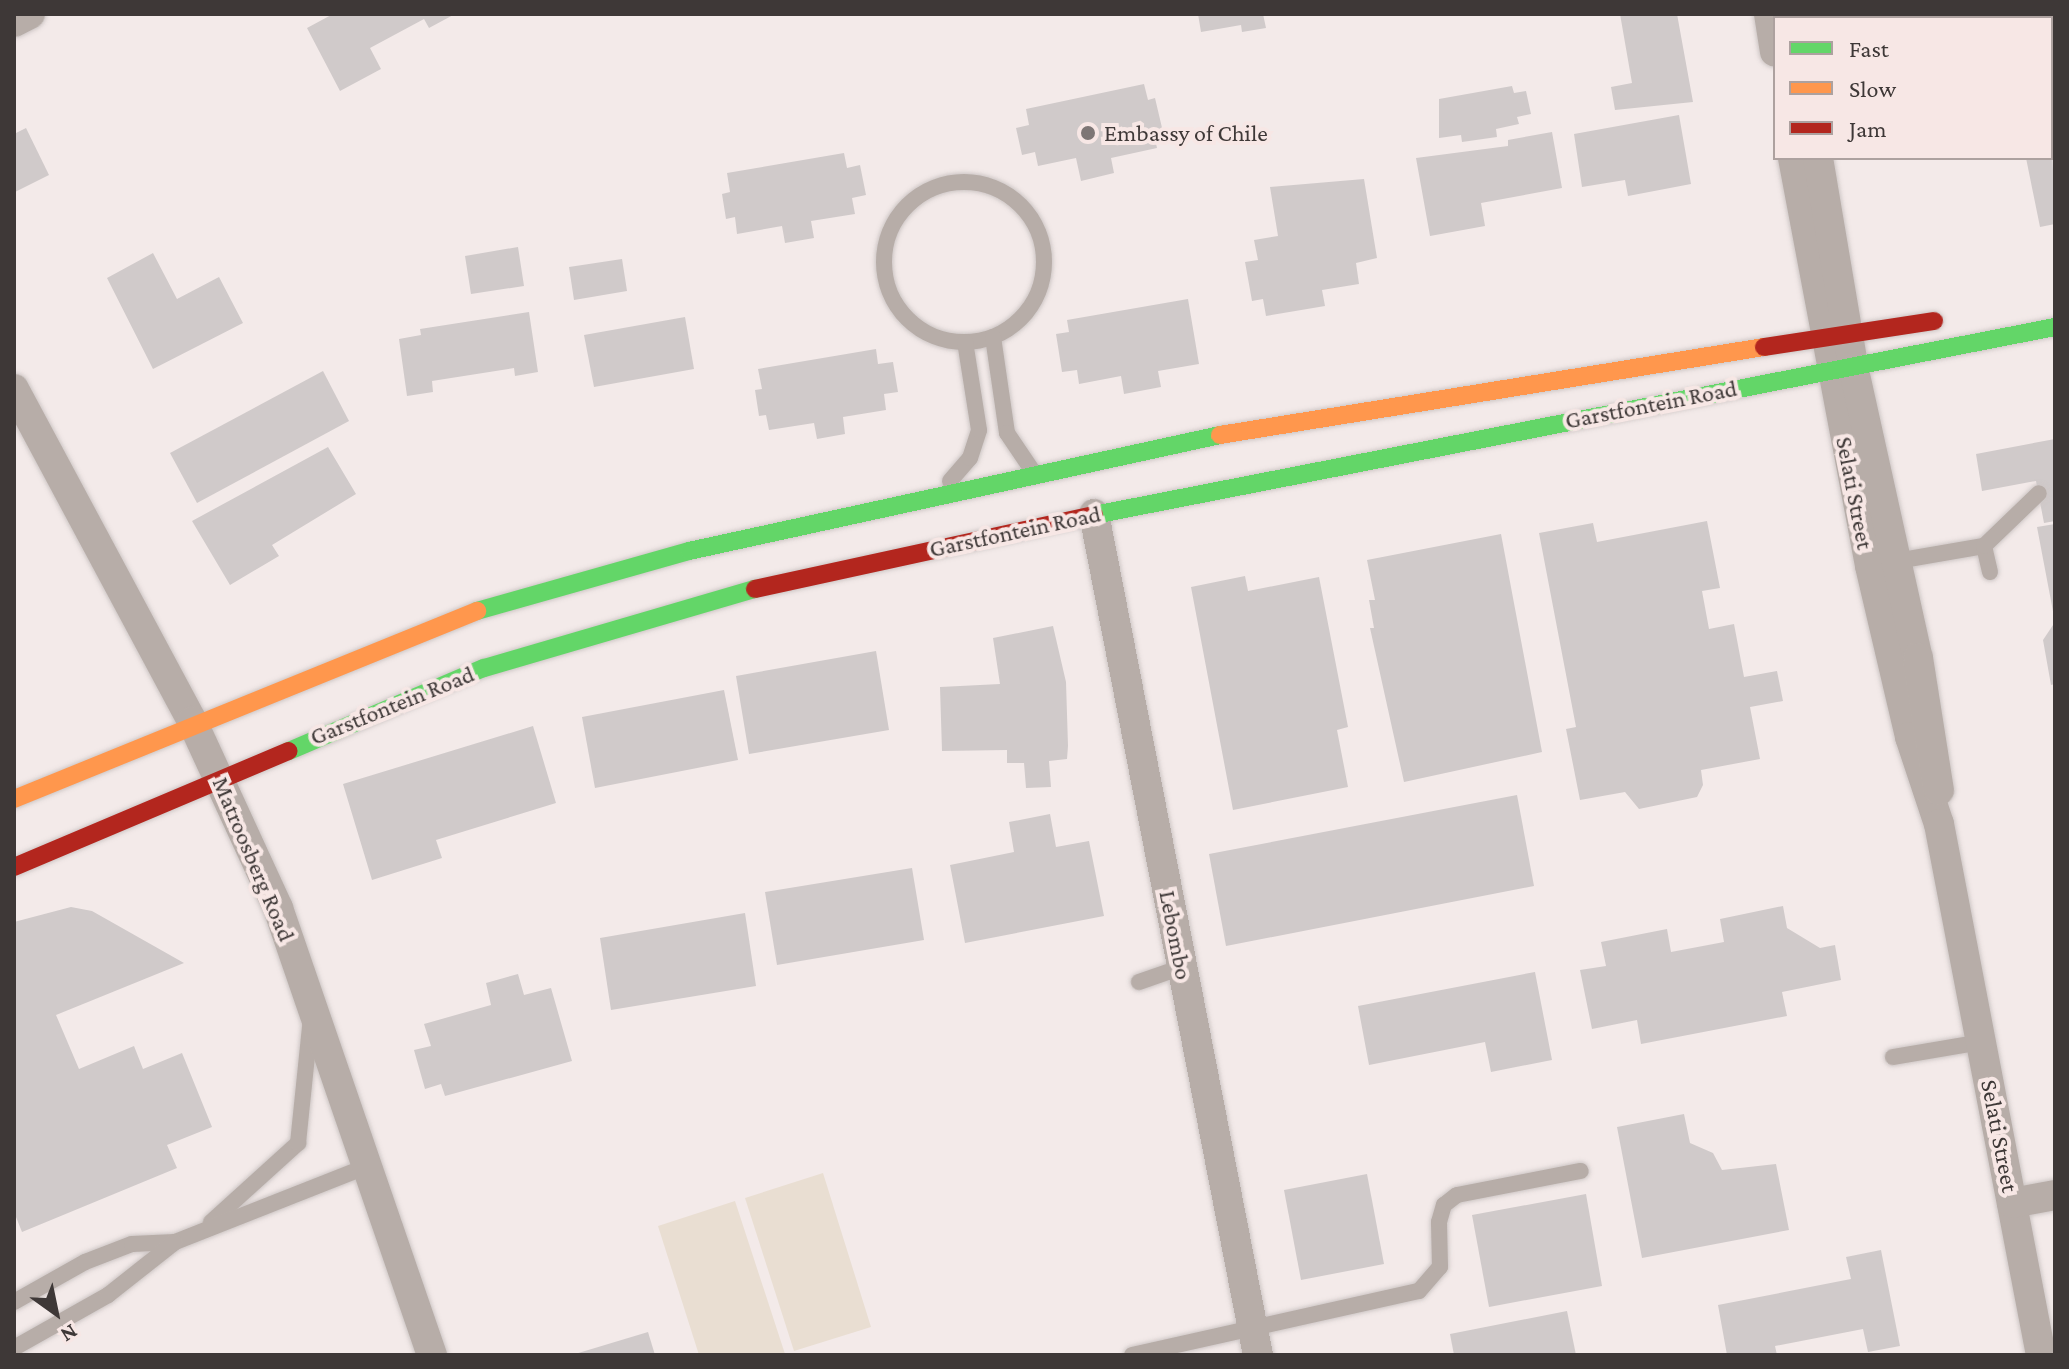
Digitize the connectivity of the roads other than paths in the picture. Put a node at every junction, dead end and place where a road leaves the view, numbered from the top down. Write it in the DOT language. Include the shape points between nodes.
graph roads {
  1 [pos="30,14"];
  2 [pos="1769,14"];
  3 [pos="14,22"];
  4 [pos="1773,39"];
  5 [pos="1793,160"];
  6 [pos="1818,160"];
  7 [pos="1955,318"];
  8 [pos="2055,327"];
  9 [pos="993,337"];
  10 [pos="965,342"];
  11 [pos="1839,353"];
  12 [pos="14,389"];
  13 [pos="22,422"];
  14 [pos="1035,472"];
  15 [pos="937,493"];
  16 [pos="2039,493"];
  17 [pos="1094,514"];
  18 [pos="1984,546"];
  19 [pos="1882,564"];
  20 [pos="1990,572"];
  21 [pos="192,721"];
  22 [pos="219,778"];
  23 [pos="14,799"];
  24 [pos="14,867"];
  25 [pos="1182,967"];
  26 [pos="1139,982"];
  27 [pos="312,1001"];
  28 [pos="1982,1042"];
  29 [pos="1893,1057"];
  30 [pos="365,1167"];
  31 [pos="1581,1171"];
  32 [pos="2055,1195"];
  33 [pos="2012,1203"];
  34 [pos="201,1231"];
  35 [pos="175,1242"];
  36 [pos="14,1302"];
  37 [pos="1255,1341"];
  38 [pos="14,1348"];
  39 [pos="432,1355"];
  40 [pos="1132,1355"];
  41 [pos="2041,1355"];
  1 -- 3 [label="street"];
  2 -- 4 [label="street"];
  5 -- 11 [label="street, Selati Street"];
  6 -- 11 [label="street, Selati Street"];
  7 -- 11 [label="main road, Garstfontein Road"];
  8 -- 11 [label="main road, Garstfontein Road"];
  9 -- 10 [label="lane"];
  9 -- 10 [label="lane" via="1030,308 1042,275 1040,240 1015,201 972,183 948,184 907,206 893,225 884,271 890,294 920,330"];
  9 -- 14 [label="lane" via="1007,433"];
  10 -- 15 [label="lane" via="979,430 970,458"];
  11 -- 14 [label="main road, Garstfontein Road" via="1300,419"];
  11 -- 17 [label="main road, Garstfontein Road"];
  11 -- 19 [label="street, Selati Street"];
  12 -- 13 [label="street, Matroosberg Road"];
  13 -- 21 [label="street, Matroosberg Road"];
  14 -- 15 [label="main road, Garstfontein Road"];
  15 -- 21 [label="main road, Garstfontein Road" via="689,551 442,621"];
  16 -- 18 [label="lane"];
  17 -- 22 [label="main road, Garstfontein Road" via="834,569 575,640 484,668"];
  17 -- 25 [label="street, Lebombo"];
  18 -- 19 [label="lane"];
  18 -- 20 [label="lane"];
  19 -- 28 [label="street, Selati Street" via="1907,725 1939,824"];
  21 -- 22 [label="street, Matroosberg Road"];
  21 -- 23 [label="main road, Garstfontein Road"];
  22 -- 24 [label="main road, Garstfontein Road"];
  22 -- 27 [label="street, Matroosberg Road" via="278,908"];
  25 -- 26 [label="lane"];
  25 -- 37 [label="street, Lebombo"];
  27 -- 30 [label="street, Matroosberg Road"];
  27 -- 34 [label="lane" via="298,1143"];
  28 -- 29 [label="lane"];
  28 -- 33 [label="street, Selati Street"];
  30 -- 34 [label="lane"];
  30 -- 39 [label="street, Matroosberg Road"];
  31 -- 37 [label="lane" via="1457,1195 1444,1205 1439,1222 1440,1267 1419,1291"];
  32 -- 33 [label="street"];
  33 -- 41 [label="street, Selati Street"];
  34 -- 35 [label="lane"];
  35 -- 36 [label="lane" via="120,1249"];
  35 -- 38 [label="lane" via="108,1295"];
  37 -- 40 [label="lane"];
}
